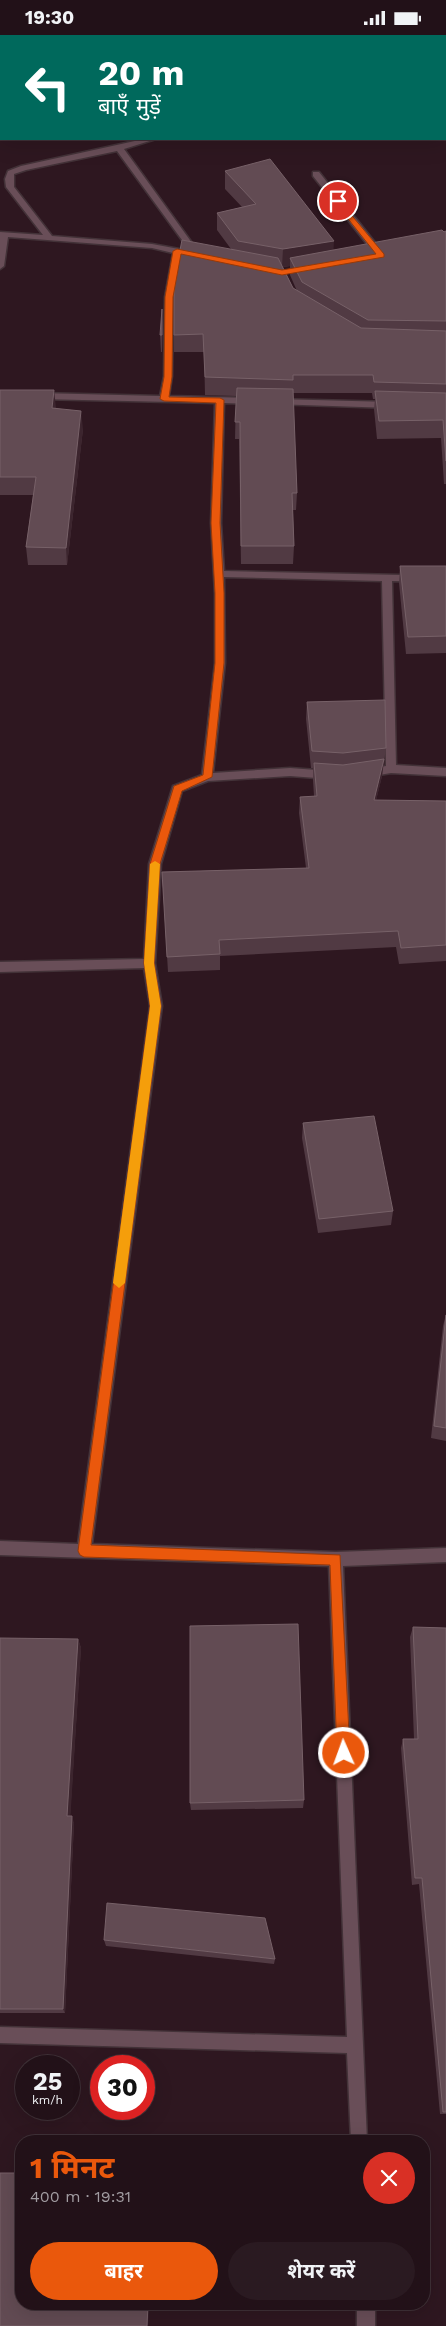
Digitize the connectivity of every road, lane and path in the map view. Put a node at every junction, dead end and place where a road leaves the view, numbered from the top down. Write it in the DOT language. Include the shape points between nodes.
graph roads {
  1 [pos="148,140"];
  2 [pos="119,148"];
  3 [pos="316,174"];
  4 [pos="2,234"];
  5 [pos="50,238"];
  6 [pos="177,251"];
  7 [pos="390,254"];
  8 [pos="0,266"];
  9 [pos="29,396"];
  10 [pos="164,399"];
  11 [pos="220,400"];
  12 [pos="397,405"];
  13 [pos="219,574"];
  14 [pos="387,577"];
  15 [pos="446,579"];
  16 [pos="391,769"];
  17 [pos="446,772"];
  18 [pos="207,777"];
  19 [pos="149,963"];
  20 [pos="0,967"];
  21 [pos="0,1548"];
  22 [pos="84,1551"];
  23 [pos="446,1555"];
  24 [pos="336,1559"];
  25 [pos="0,2035"];
  26 [pos="356,2045"];
  27 [pos="359,2135"];
  28 [pos="366,2310"];
  29 [pos="366,2326"];
  1 -- 2 [label="street"];
  2 -- 5 [label="street" via="24,167 11,173 10,187"];
  2 -- 6 [label="street" via="201,256"];
  3 -- 7 [label="street" via="377,257"];
  4 -- 5 [label="street"];
  4 -- 8 [label="street"];
  5 -- 6 [label="street"];
  6 -- 10 [label="street" via="169,297 168,377"];
  9 -- 10 [label="street"];
  10 -- 11 [label="street"];
  11 -- 12 [label="street"];
  11 -- 13 [label="street" via="216,523"];
  13 -- 14 [label="street"];
  13 -- 18 [label="street" via="220,663"];
  14 -- 15 [label="street"];
  14 -- 16 [label="street"];
  16 -- 17 [label="street"];
  16 -- 18 [label="street" via="347,776 290,772"];
  18 -- 19 [label="street" via="177,789 155,864"];
  19 -- 20 [label="street"];
  19 -- 22 [label="street" via="156,1006"];
  21 -- 22 [label="street"];
  22 -- 24 [label="street"];
  23 -- 24 [label="street"];
  24 -- 26 [label="street"];
  25 -- 26 [label="street"];
  26 -- 27 [label="street"];
  28 -- 29 [label="street"];
}
